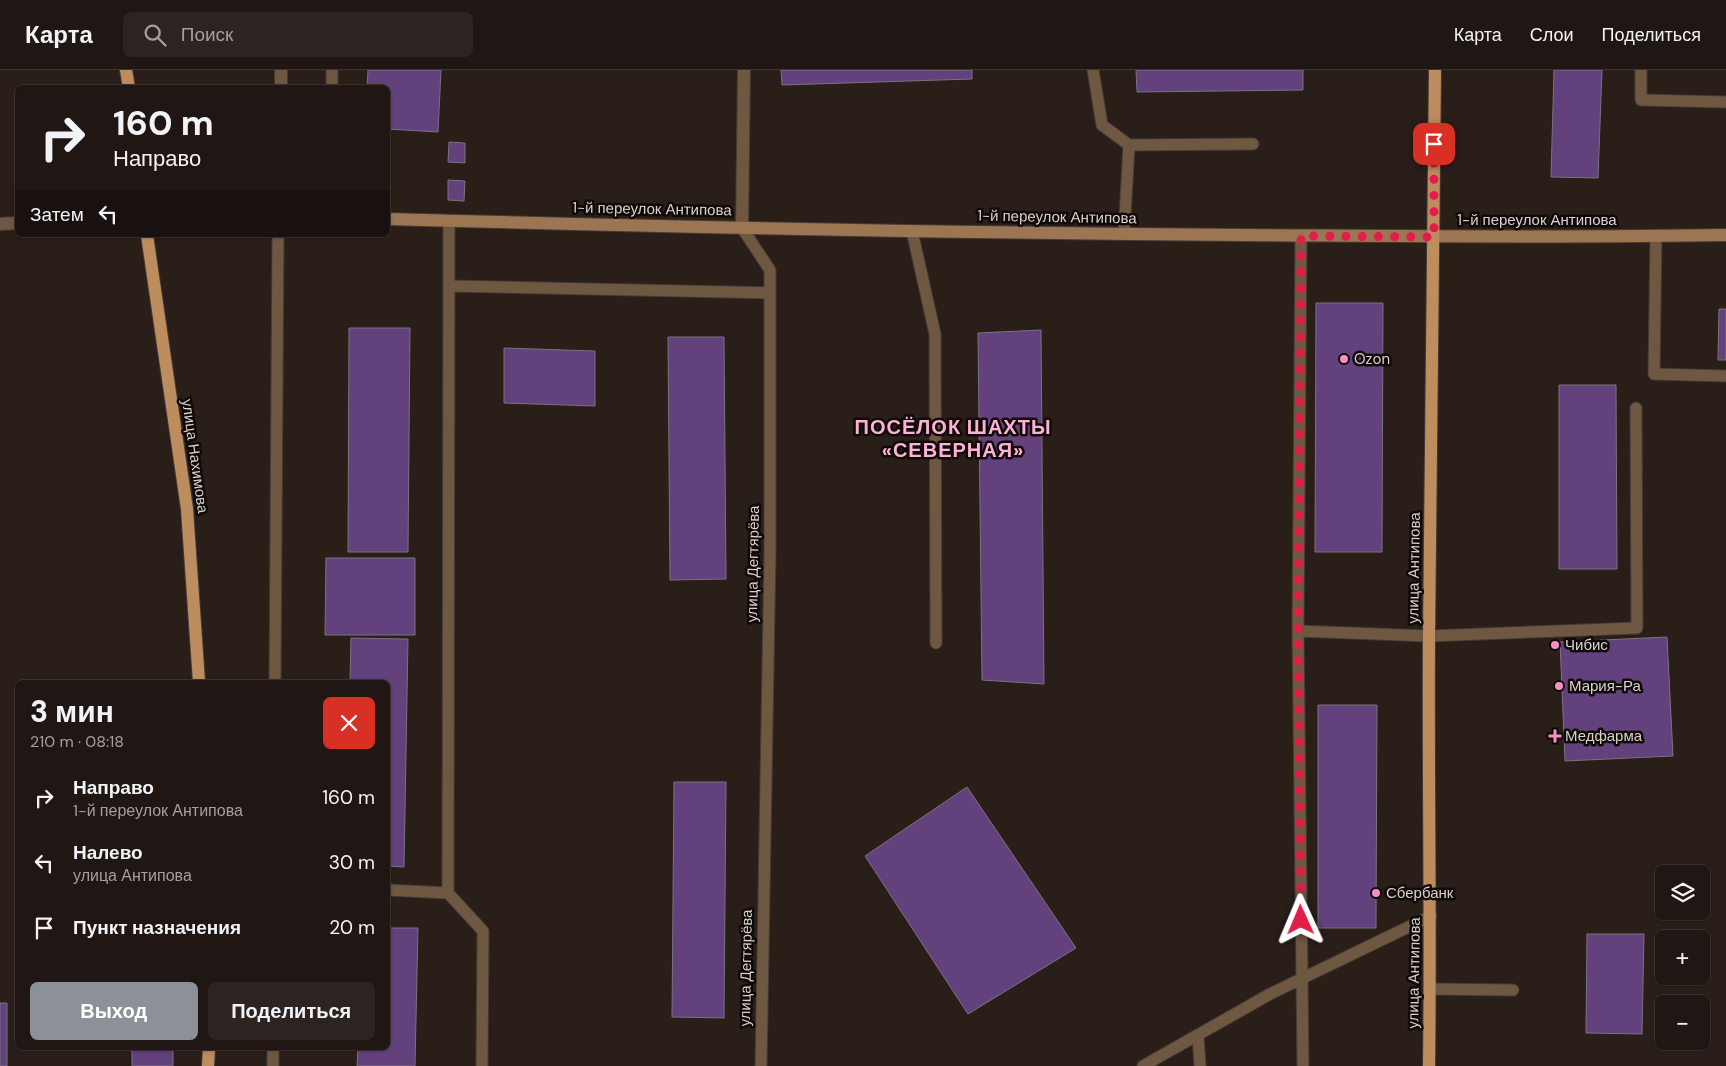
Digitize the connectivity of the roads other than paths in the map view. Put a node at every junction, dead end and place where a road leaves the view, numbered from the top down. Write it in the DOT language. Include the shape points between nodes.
graph roads {
  1 [pos="126,70"];
  2 [pos="281,70"];
  3 [pos="332,70"];
  4 [pos="744,70"];
  5 [pos="1093,70"];
  6 [pos="1435,70"];
  7 [pos="1641,70"];
  8 [pos="128,85"];
  9 [pos="281,85"];
  10 [pos="332,85"];
  11 [pos="1726,102"];
  12 [pos="1253,144"];
  13 [pos="1128,145"];
  14 [pos="390,219"];
  15 [pos="450,221"];
  16 [pos="0,224"];
  17 [pos="15,224"];
  18 [pos="742,228"];
  19 [pos="912,230"];
  20 [pos="1124,234"];
  21 [pos="1726,235"];
  22 [pos="1301,236"];
  23 [pos="1656,236"];
  24 [pos="147,237"];
  25 [pos="278,237"];
  26 [pos="1434,237"];
  27 [pos="450,286"];
  28 [pos="770,293"];
  29 [pos="1726,376"];
  30 [pos="1636,408"];
  31 [pos="1298,631"];
  32 [pos="1429,636"];
  33 [pos="936,642"];
  34 [pos="199,680"];
  35 [pos="275,680"];
  36 [pos="390,890"];
  37 [pos="448,893"];
  38 [pos="1430,916"];
  39 [pos="1302,978"];
  40 [pos="1430,989"];
  41 [pos="1513,990"];
  42 [pos="1198,1034"];
  43 [pos="209,1050"];
  44 [pos="273,1050"];
  45 [pos="208,1066"];
  46 [pos="272,1066"];
  47 [pos="482,1066"];
  48 [pos="761,1066"];
  49 [pos="1143,1066"];
  50 [pos="1200,1066"];
  51 [pos="1303,1066"];
  52 [pos="1429,1066"];
  1 -- 8 [label="main road"];
  2 -- 9 [label="street"];
  3 -- 10 [label="lane"];
  4 -- 18 [label="street"];
  5 -- 13 [label="lane" via="1102,125"];
  6 -- 26 [label="main road, улица Антипова"];
  7 -- 11 [label="lane" via="1641,100"];
  12 -- 13 [label="lane"];
  13 -- 20 [label="lane"];
  14 -- 15 [label="main road, 1-й переулок Антипова"];
  15 -- 18 [label="main road, 1-й переулок Антипова"];
  15 -- 27 [label="lane"];
  16 -- 17 [label="street"];
  18 -- 19 [label="main road, 1-й переулок Антипова"];
  18 -- 28 [label="lane, улица Дегтярёва" via="770,270"];
  19 -- 20 [label="main road, 1-й переулок Антипова"];
  19 -- 33 [label="lane" via="935,334"];
  20 -- 22 [label="main road, 1-й переулок Антипова"];
  21 -- 23 [label="main road, 1-й переулок Антипова"];
  22 -- 26 [label="main road, 1-й переулок Антипова"];
  22 -- 31 [label="lane"];
  23 -- 26 [label="main road, 1-й переулок Антипова"];
  23 -- 29 [label="lane" via="1654,374"];
  24 -- 34 [label="main road, улица Нахимова" via="187,509"];
  25 -- 35 [label="lane"];
  26 -- 32 [label="main road, улица Антипова"];
  27 -- 28 [label="lane"];
  27 -- 37 [label="lane"];
  28 -- 48 [label="lane, улица Дегтярёва" via="770,552"];
  30 -- 32 [label="lane" via="1638,628"];
  31 -- 32 [label="lane"];
  31 -- 39 [label="lane"];
  32 -- 38 [label="main road, улица Антипова"];
  36 -- 37 [label="lane"];
  37 -- 47 [label="lane" via="483,931"];
  38 -- 39 [label="lane"];
  38 -- 40 [label="main road, улица Антипова"];
  39 -- 42 [label="lane"];
  39 -- 51 [label="lane"];
  40 -- 41 [label="lane"];
  40 -- 52 [label="main road, улица Антипова"];
  42 -- 49 [label="lane"];
  42 -- 50 [label="lane"];
  43 -- 45 [label="main road"];
  44 -- 46 [label="lane"];
}
